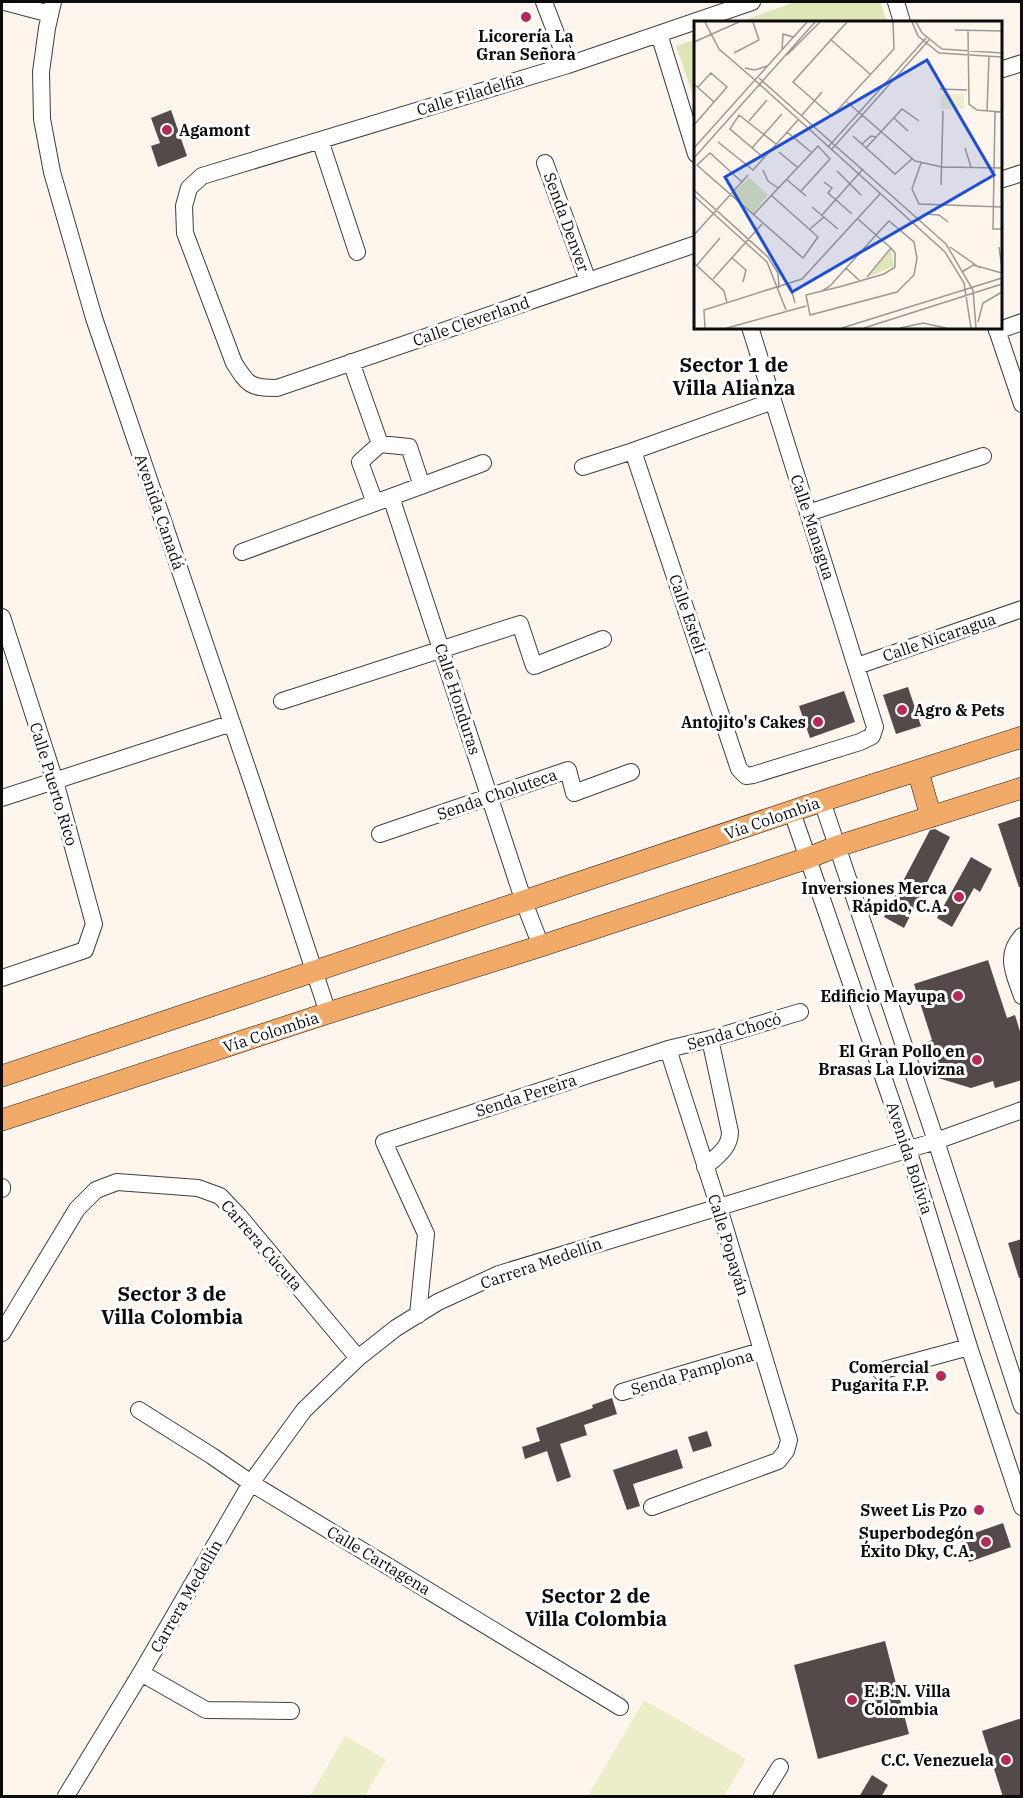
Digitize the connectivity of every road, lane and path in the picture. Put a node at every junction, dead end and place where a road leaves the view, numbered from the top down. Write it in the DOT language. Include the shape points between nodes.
graph roads {
  1 [pos="5,2"];
  2 [pos="544,2"];
  3 [pos="752,2"];
  4 [pos="896,2"];
  5 [pos="52,8"];
  6 [pos="697,21"];
  7 [pos="902,21"];
  8 [pos="694,22"];
  9 [pos="659,34"];
  10 [pos="1022,63"];
  11 [pos="568,64"];
  12 [pos="1002,69"];
  13 [pos="320,140"];
  14 [pos="694,148"];
  15 [pos="545,163"];
  16 [pos="1022,173"];
  17 [pos="1002,179"];
  18 [pos="694,245"];
  19 [pos="357,252"];
  20 [pos="588,281"];
  21 [pos="1022,322"];
  22 [pos="750,328"];
  23 [pos="1002,328"];
  24 [pos="997,329"];
  25 [pos="351,362"];
  26 [pos="246,381"];
  27 [pos="773,400"];
  28 [pos="1022,404"];
  29 [pos="380,444"];
  30 [pos="633,451"];
  31 [pos="983,456"];
  32 [pos="483,463"];
  33 [pos="583,467"];
  34 [pos="422,486"];
  35 [pos="391,497"];
  36 [pos="375,503"];
  37 [pos="808,513"];
  38 [pos="242,552"];
  39 [pos="1022,609"];
  40 [pos="2,617"];
  41 [pos="603,639"];
  42 [pos="441,649"];
  43 [pos="857,666"];
  44 [pos="282,701"];
  45 [pos="232,723"];
  46 [pos="875,727"];
  47 [pos="1022,737"];
  48 [pos="918,771"];
  49 [pos="631,772"];
  50 [pos="55,781"];
  51 [pos="1022,788"];
  52 [pos="489,796"];
  53 [pos="2,798"];
  54 [pos="822,801"];
  55 [pos="792,812"];
  56 [pos="931,817"];
  57 [pos="380,834"];
  58 [pos="838,846"];
  59 [pos="808,858"];
  60 [pos="524,902"];
  61 [pos="1018,940"];
  62 [pos="541,946"];
  63 [pos="315,972"];
  64 [pos="2,978"];
  65 [pos="1022,996"];
  66 [pos="800,1012"];
  67 [pos="328,1013"];
  68 [pos="710,1039"];
  69 [pos="668,1049"];
  70 [pos="2,1076"];
  71 [pos="1022,1110"];
  72 [pos="2,1120"];
  73 [pos="936,1141"];
  74 [pos="908,1149"];
  75 [pos="705,1167"];
  76 [pos="719,1208"];
  77 [pos="418,1315"];
  78 [pos="2,1332"];
  79 [pos="969,1347"];
  80 [pos="762,1351"];
  81 [pos="358,1358"];
  82 [pos="880,1371"];
  83 [pos="622,1392"];
  84 [pos="1022,1406"];
  85 [pos="139,1410"];
  86 [pos="251,1483"];
  87 [pos="652,1507"];
  88 [pos="1022,1507"];
  89 [pos="141,1673"];
  90 [pos="620,1707"];
  91 [pos="291,1710"];
  92 [pos="780,1767"];
  93 [pos="66,1797"];
  94 [pos="762,1797"];
  1 -- 5 [label="street"];
  2 -- 11 [label="street"];
  3 -- 6 [label="street, Calle Filadelfia"];
  4 -- 7 [label="street"];
  5 -- 45 [label="street, Avenida Canadá" via="41,72 42,118 52,172 94,318"];
  8 -- 9 [label="street, Calle Filadelfia"];
  9 -- 11 [label="street, Calle Filadelfia"];
  9 -- 14 [label="street"];
  10 -- 12 [label="street"];
  11 -- 13 [label="street, Calle Filadelfia"];
  13 -- 19 [label="street"];
  13 -- 26 [label="street, Calle Filadelfia" via="202,176 189,188 184,206 185,232 234,363"];
  15 -- 20 [label="street, Senda Denver"];
  16 -- 17 [label="street"];
  18 -- 20 [label="street, Calle Cleverland"];
  20 -- 25 [label="street, Calle Cleverland"];
  21 -- 23 [label="street"];
  22 -- 27 [label="street, Calle Managua"];
  24 -- 28 [label="street"];
  25 -- 26 [label="street, Calle Cleverland" via="277,388 260,388"];
  25 -- 29 [label="street"];
  27 -- 30 [label="street"];
  27 -- 37 [label="street, Calle Managua"];
  29 -- 34 [label="street" via="409,447"];
  29 -- 36 [label="street" via="360,462"];
  30 -- 33 [label="street"];
  30 -- 46 [label="street, Calle Esteli" via="739,769 746,776 860,742 872,736"];
  31 -- 37 [label="street"];
  32 -- 34 [label="street"];
  34 -- 35 [label="street"];
  35 -- 36 [label="street"];
  35 -- 42 [label="street, Calle Honduras"];
  36 -- 38 [label="street"];
  37 -- 43 [label="street, Calle Managua"];
  39 -- 43 [label="street, Calle Nicaragua"];
  40 -- 50 [label="street, Calle Puerto Rico"];
  41 -- 42 [label="street" via="534,666 520,624"];
  42 -- 44 [label="street"];
  42 -- 52 [label="street, Calle Honduras"];
  43 -- 46 [label="street, Calle Managua"];
  45 -- 50 [label="street"];
  45 -- 63 [label="street, Avenida Canadá"];
  47 -- 48 [label="main road, Vía Colombia"];
  48 -- 54 [label="main road, Vía Colombia"];
  48 -- 56 [label="main road"];
  49 -- 52 [label="street, Senda Choluteca" via="574,792 568,770"];
  50 -- 53 [label="street"];
  50 -- 64 [label="street, Calle Puerto Rico" via="94,924 85,950"];
  51 -- 56 [label="main road, Vía Colombia"];
  52 -- 57 [label="street, Senda Choluteca"];
  52 -- 60 [label="street, Calle Honduras"];
  54 -- 55 [label="main road, Vía Colombia"];
  54 -- 58 [label="street, Avenida Bolivia"];
  55 -- 59 [label="street, Avenida Bolivia"];
  55 -- 60 [label="main road, Vía Colombia"];
  56 -- 58 [label="main road, Vía Colombia"];
  58 -- 59 [label="main road, Vía Colombia"];
  58 -- 73 [label="street, Avenida Bolivia"];
  59 -- 62 [label="main road, Vía Colombia"];
  59 -- 74 [label="street, Avenida Bolivia"];
  60 -- 62 [label="street"];
  60 -- 63 [label="main road, Vía Colombia"];
  61 -- 65 [label="street" via="1011,955"];
  62 -- 67 [label="main road, Vía Colombia"];
  63 -- 67 [label="street, Avenida Canadá"];
  63 -- 70 [label="main road, Vía Colombia"];
  66 -- 68 [label="street, Senda Chocó"];
  67 -- 72 [label="main road, Vía Colombia"];
  68 -- 69 [label="street, Senda Chocó"];
  68 -- 75 [label="street" via="730,1139"];
  69 -- 75 [label="street, Calle Popayán"];
  69 -- 77 [label="street, Senda Pereira" via="384,1142 426,1234"];
  71 -- 73 [label="street, Carrera Medellín"];
  73 -- 74 [label="street, Carrera Medellín"];
  73 -- 84 [label="street, Avenida Bolivia"];
  74 -- 76 [label="street, Carrera Medellín"];
  74 -- 79 [label="street, Avenida Bolivia"];
  75 -- 76 [label="street, Calle Popayán"];
  76 -- 77 [label="street, Carrera Medellín" via="499,1274"];
  76 -- 80 [label="street, Calle Popayán"];
  77 -- 81 [label="street, Carrera Medellín"];
  78 -- 81 [label="street, Carrera Cúcuta" via="77,1209 96,1190 117,1182 198,1188 220,1196"];
  79 -- 82 [label="street"];
  79 -- 88 [label="street, Avenida Bolivia"];
  80 -- 83 [label="street, Senda Pamplona"];
  80 -- 87 [label="street, Calle Popayán" via="789,1440 786,1451 778,1461"];
  81 -- 86 [label="street, Carrera Medellín" via="304,1410"];
  85 -- 86 [label="street, Calle Cartagena"];
  86 -- 89 [label="street, Carrera Medellín"];
  86 -- 90 [label="street, Calle Cartagena"];
  89 -- 91 [label="street" via="206,1710"];
  89 -- 93 [label="street, Carrera Medellín"];
  92 -- 94 [label="street"];
}
